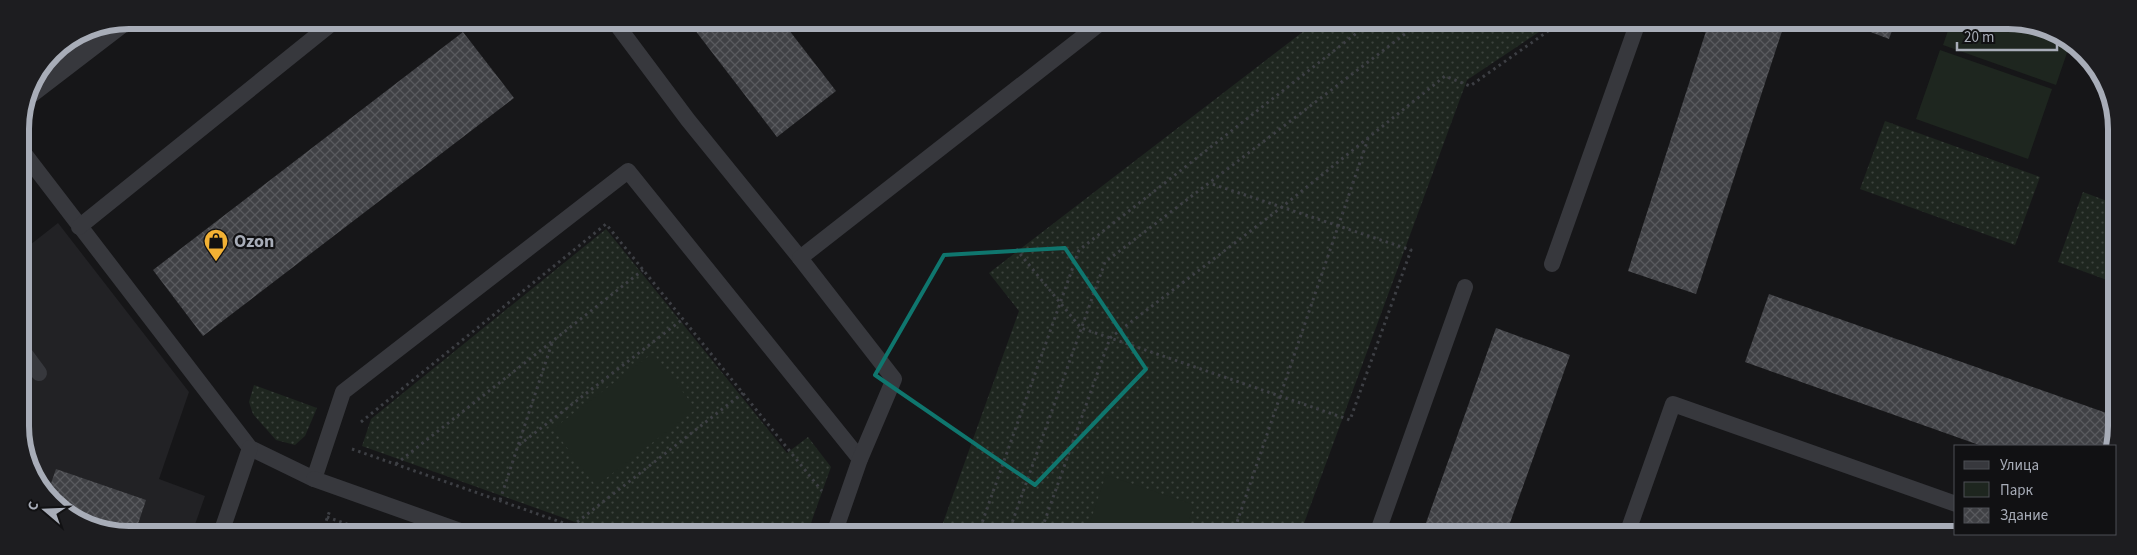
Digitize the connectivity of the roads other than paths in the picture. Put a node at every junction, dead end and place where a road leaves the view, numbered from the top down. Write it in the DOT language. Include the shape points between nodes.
graph roads {
  1 [pos="325,29"];
  2 [pos="621,29"];
  3 [pos="1093,29"];
  4 [pos="1636,29"];
  5 [pos="104,32"];
  6 [pos="42,80"];
  7 [pos="29,160"];
  8 [pos="79,227"];
  9 [pos="800,258"];
  10 [pos="1552,264"];
  11 [pos="1466,287"];
  12 [pos="29,359"];
  13 [pos="39,373"];
  14 [pos="250,448"];
  15 [pos="860,459"];
  16 [pos="314,478"];
  17 [pos="1954,503"];
  18 [pos="223,526"];
  19 [pos="447,526"];
  20 [pos="837,526"];
  21 [pos="1380,526"];
  22 [pos="1630,526"];
  1 -- 8 [label="lane"];
  2 -- 9 [label="lane" via="688,120"];
  3 -- 9 [label="lane"];
  4 -- 10 [label="lane"];
  5 -- 6 [label="street"];
  7 -- 8 [label="lane"];
  8 -- 14 [label="lane"];
  9 -- 15 [label="lane" via="894,379"];
  11 -- 21 [label="lane"];
  12 -- 13 [label="lane"];
  14 -- 16 [label="lane"];
  14 -- 18 [label="lane"];
  15 -- 16 [label="lane" via="628,171 343,392"];
  15 -- 20 [label="lane"];
  16 -- 19 [label="lane"];
  17 -- 22 [label="lane" via="1673,404"];
}
